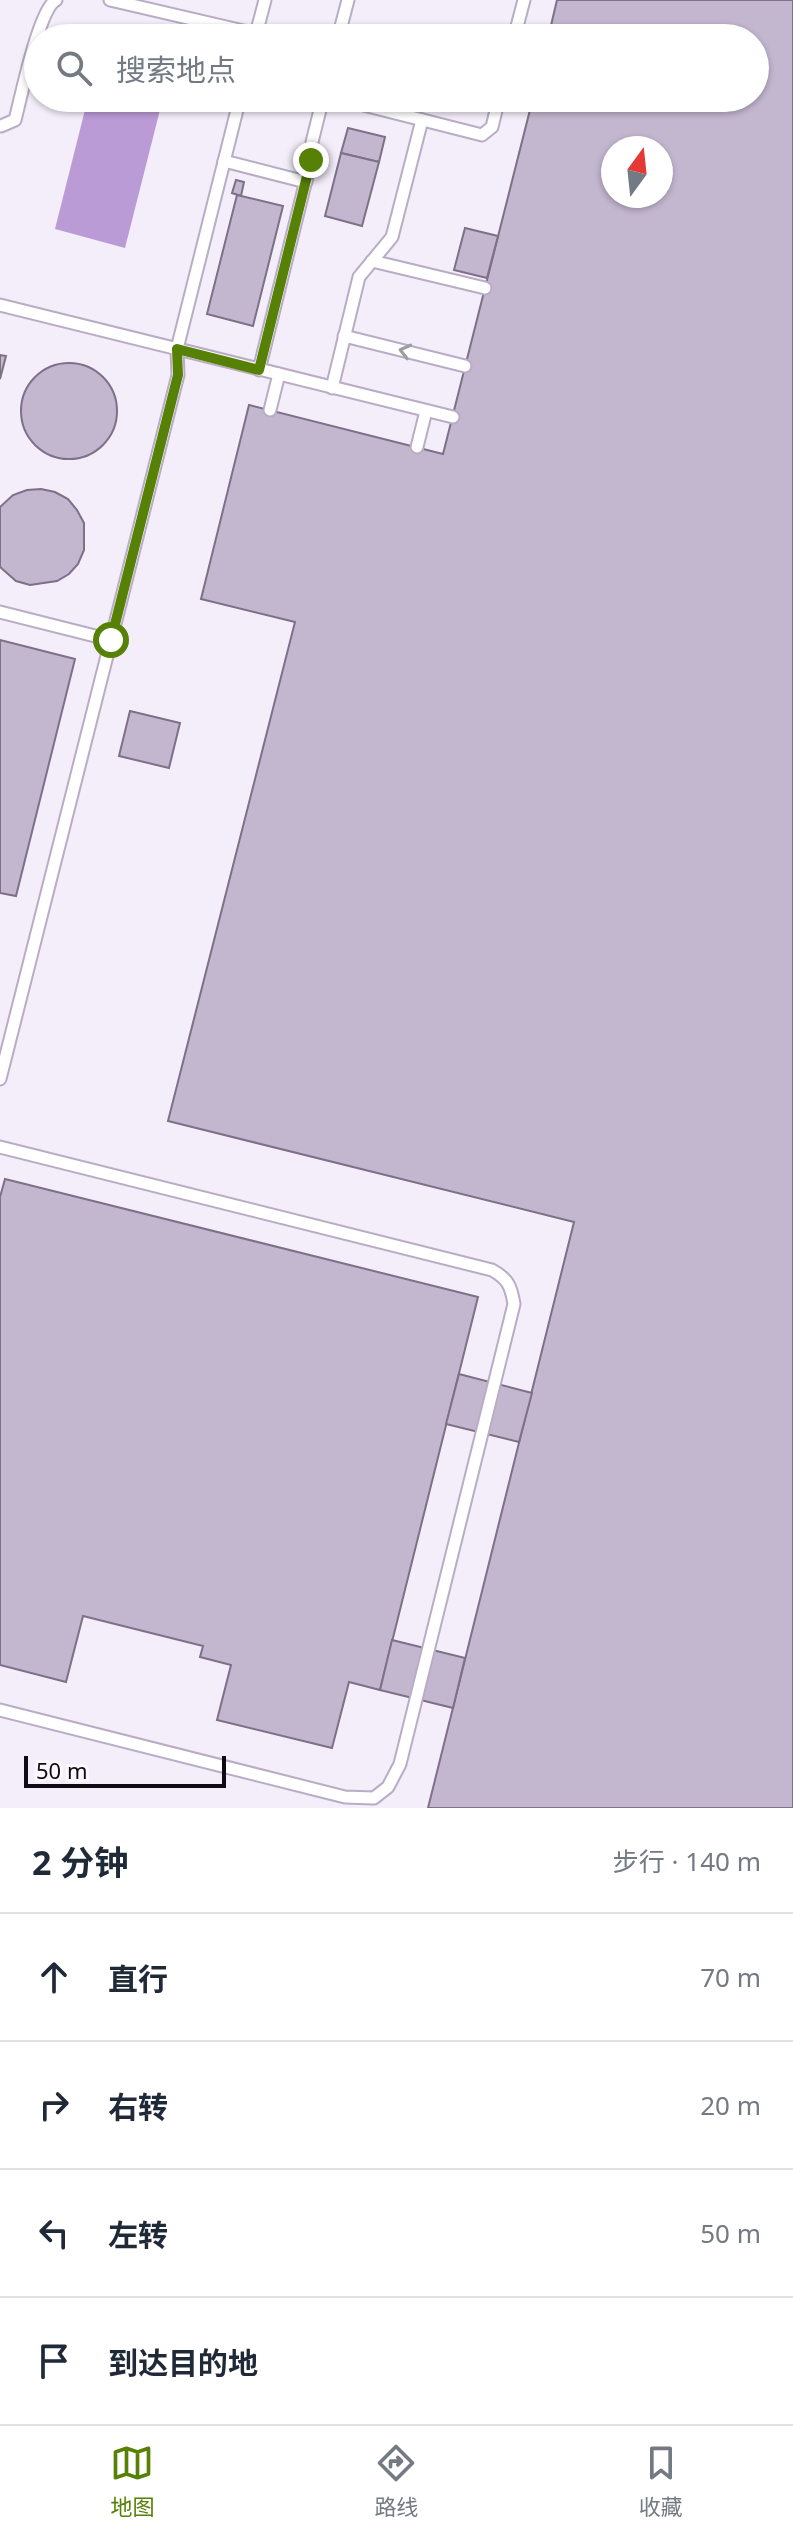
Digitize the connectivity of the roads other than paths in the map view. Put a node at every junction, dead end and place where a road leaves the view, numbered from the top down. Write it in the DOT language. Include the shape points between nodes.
graph roads {
  1 [pos="56,0"];
  2 [pos="110,0"];
  3 [pos="265,0"];
  4 [pos="348,0"];
  5 [pos="524,0"];
  6 [pos="40,24"];
  7 [pos="207,24"];
  8 [pos="259,24"];
  9 [pos="342,24"];
  10 [pos="518,24"];
  11 [pos="24,86"];
  12 [pos="236,112"];
  13 [pos="320,112"];
  14 [pos="391,112"];
  15 [pos="496,112"];
  16 [pos="422,120"];
  17 [pos="1,126"];
  18 [pos="224,161"];
  19 [pos="306,182"];
  20 [pos="372,261"];
  21 [pos="485,288"];
  22 [pos="0,305"];
  23 [pos="344,336"];
  24 [pos="177,349"];
  25 [pos="465,366"];
  26 [pos="259,370"];
  27 [pos="279,374"];
  28 [pos="332,388"];
  29 [pos="270,410"];
  30 [pos="426,411"];
  31 [pos="453,417"];
  32 [pos="417,447"];
  33 [pos="0,612"];
  34 [pos="111,640"];
  35 [pos="0,1079"];
  36 [pos="0,1147"];
  37 [pos="0,1710"];
  1 -- 6 [label="lane"];
  2 -- 7 [label="lane"];
  3 -- 8 [label="lane"];
  4 -- 9 [label="lane"];
  5 -- 10 [label="lane"];
  11 -- 17 [label="lane" via="15,120"];
  12 -- 18 [label="lane"];
  13 -- 19 [label="lane"];
  14 -- 16 [label="lane"];
  15 -- 16 [label="lane" via="492,127 482,135"];
  16 -- 20 [label="lane" via="392,237"];
  18 -- 19 [label="lane"];
  18 -- 24 [label="lane"];
  19 -- 26 [label="lane"];
  20 -- 21 [label="lane"];
  20 -- 23 [label="lane" via="359,277"];
  22 -- 24 [label="lane"];
  25 -- 23 [label="lane, one-way"];
  23 -- 28 [label="lane"];
  24 -- 26 [label="lane"];
  24 -- 34 [label="lane" via="178,375"];
  26 -- 27 [label="lane"];
  27 -- 28 [label="lane"];
  27 -- 29 [label="lane"];
  28 -- 30 [label="lane"];
  30 -- 31 [label="lane"];
  30 -- 32 [label="lane"];
  33 -- 34 [label="lane"];
  34 -- 35 [label="lane"];
  36 -- 37 [label="lane" via="492,1270 506,1278 514,1304 400,1764 388,1787 374,1798 345,1797"];
}
